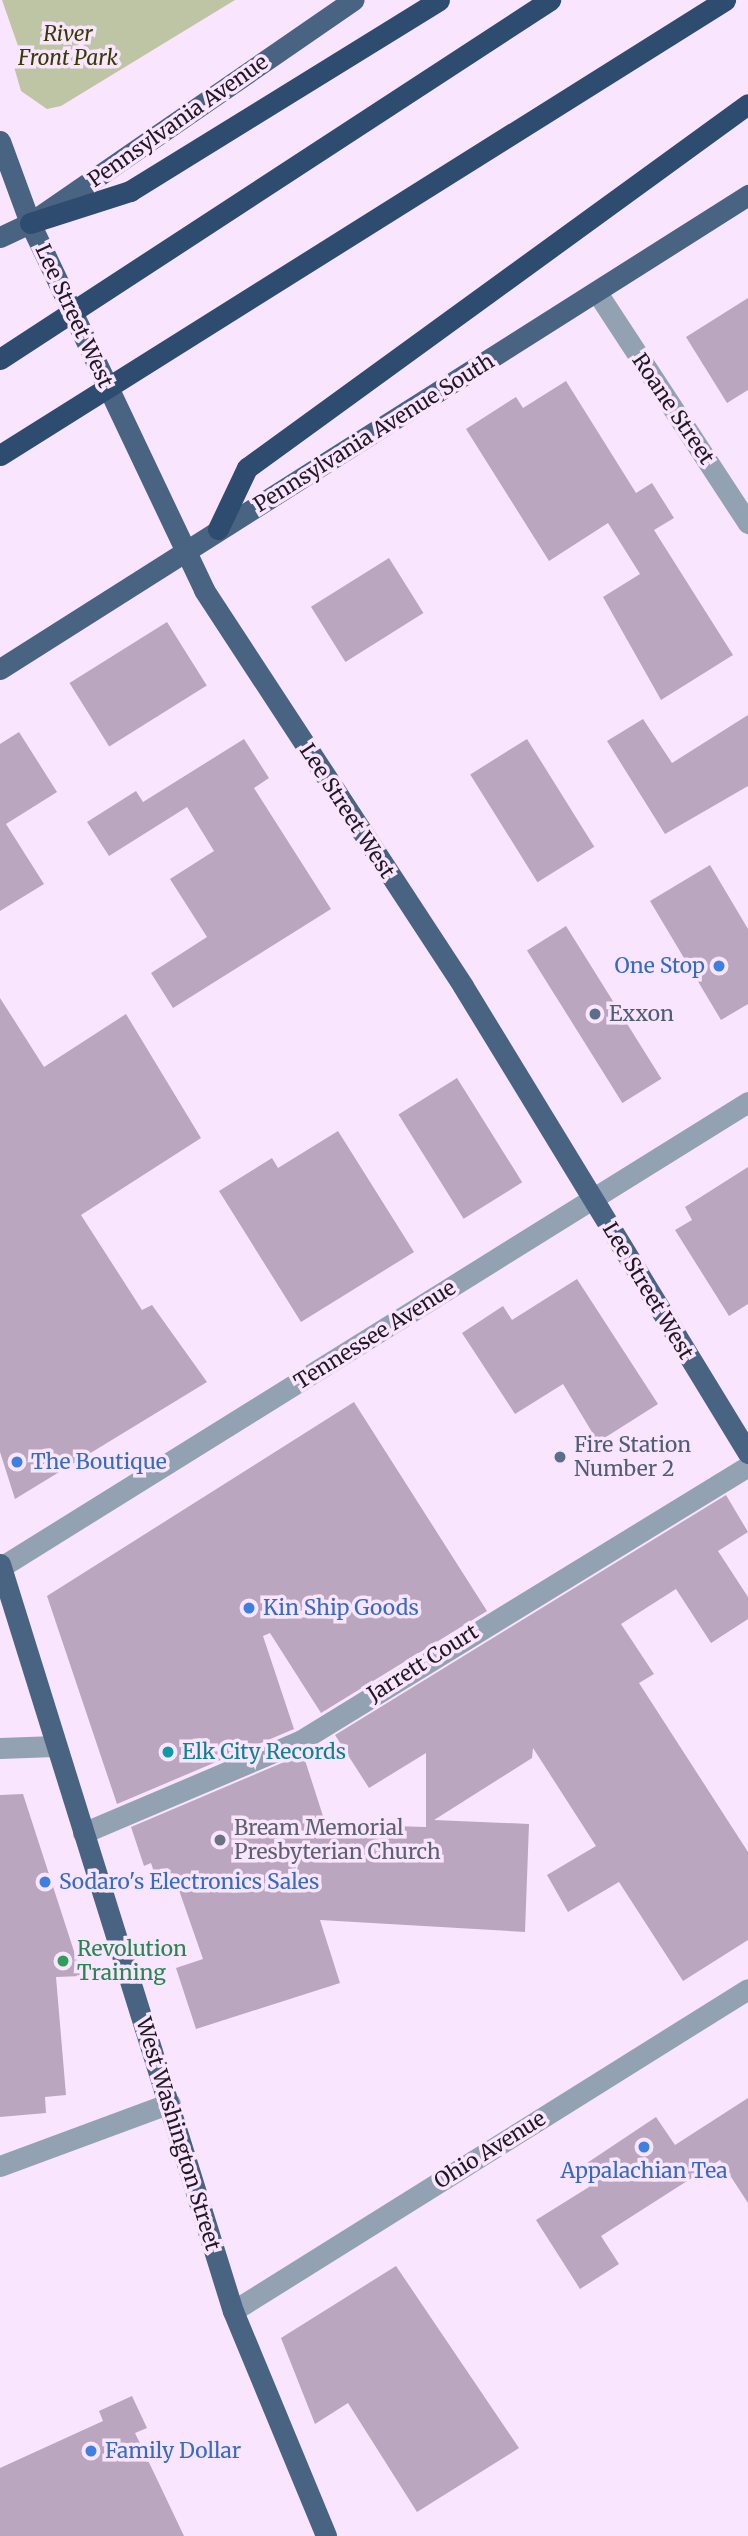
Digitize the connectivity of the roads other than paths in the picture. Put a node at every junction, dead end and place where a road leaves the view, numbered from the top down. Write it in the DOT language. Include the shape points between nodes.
graph roads {
  1 [pos="353,0"];
  2 [pos="439,0"];
  3 [pos="550,0"];
  4 [pos="725,0"];
  5 [pos="748,104"];
  6 [pos="0,141"];
  7 [pos="748,195"];
  8 [pos="30,223"];
  9 [pos="0,237"];
  10 [pos="598,294"];
  11 [pos="0,359"];
  12 [pos="0,455"];
  13 [pos="748,523"];
  14 [pos="218,529"];
  15 [pos="184,551"];
  16 [pos="0,670"];
  17 [pos="748,1102"];
  18 [pos="593,1199"];
  19 [pos="748,1453"];
  20 [pos="748,1465"];
  21 [pos="0,1565"];
  22 [pos="55,1746"];
  23 [pos="0,1748"];
  24 [pos="83,1833"];
  25 [pos="748,1989"];
  26 [pos="170,2104"];
  27 [pos="0,2166"];
  28 [pos="233,2311"];
  29 [pos="326,2536"];
  1 -- 8 [label="main road, Pennsylvania Avenue"];
  2 -- 8 [label="highway" via="130,191"];
  3 -- 11 [label="highway"];
  4 -- 12 [label="highway"];
  5 -- 14 [label="highway" via="247,468"];
  6 -- 8 [label="main road, Lee Street West"];
  7 -- 10 [label="main road, Pennsylvania Avenue South"];
  8 -- 9 [label="main road, Pennsylvania Avenue"];
  8 -- 15 [label="main road, Lee Street West"];
  10 -- 13 [label="street, Roane Street"];
  10 -- 14 [label="main road, Pennsylvania Avenue South"];
  14 -- 15 [label="main road, Pennsylvania Avenue South"];
  15 -- 16 [label="main road, Pennsylvania Avenue South"];
  15 -- 18 [label="main road, Lee Street West" via="204,590"];
  17 -- 18 [label="street, Tennessee Avenue"];
  18 -- 19 [label="main road, Lee Street West"];
  18 -- 21 [label="street, Tennessee Avenue"];
  20 -- 24 [label="street, Jarrett Court" via="300,1741"];
  21 -- 22 [label="main road, West Washington Street"];
  22 -- 23 [label="street"];
  22 -- 24 [label="main road, West Washington Street"];
  24 -- 26 [label="main road, West Washington Street"];
  25 -- 28 [label="street, Ohio Avenue"];
  26 -- 27 [label="street"];
  26 -- 28 [label="main road, West Washington Street"];
  28 -- 29 [label="main road, West Washington Street"];
}
